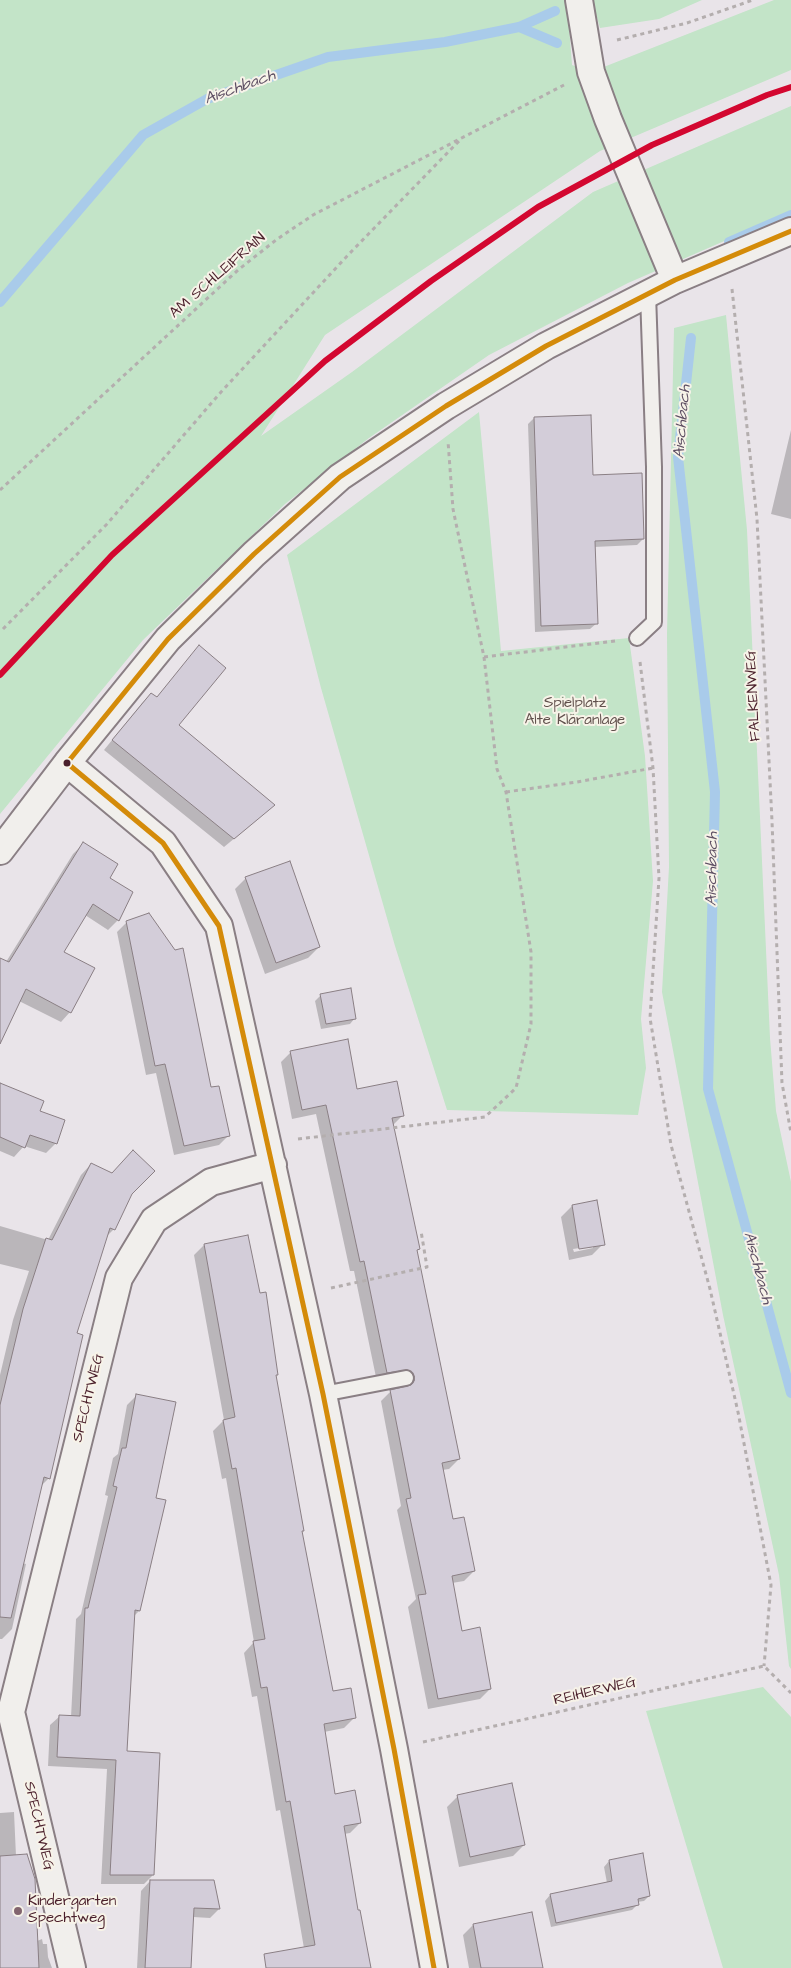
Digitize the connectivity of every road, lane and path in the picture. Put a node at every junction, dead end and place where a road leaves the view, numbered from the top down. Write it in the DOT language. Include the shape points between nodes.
graph roads {
  1 [pos="579,0"];
  2 [pos="754,0"];
  3 [pos="587,45"];
  4 [pos="591,72"];
  5 [pos="462,139"];
  6 [pos="791,232"];
  7 [pos="728,259"];
  8 [pos="675,280"];
  9 [pos="648,294"];
  10 [pos="446,406"];
  11 [pos="0,490"];
  12 [pos="1,630"];
  13 [pos="637,638"];
  14 [pos="484,657"];
  15 [pos="67,764"];
  16 [pos="653,768"];
  17 [pos="506,792"];
  18 [pos="0,851"];
  19 [pos="791,1133"];
  20 [pos="270,1154"];
  21 [pos="421,1231"];
  22 [pos="301,1294"];
  23 [pos="406,1378"];
  24 [pos="323,1394"];
  25 [pos="764,1666"];
  26 [pos="791,1693"];
  27 [pos="6,1714"];
  28 [pos="394,1749"];
  29 [pos="72,1968"];
  30 [pos="434,1968"];
  1 -- 3 [label="street"];
  2 -- 3 [label="path" via="661,30"];
  3 -- 4 [label="street"];
  4 -- 5 [label="path, AM SCHLEIFRAIN"];
  4 -- 8 [label="street"];
  5 -- 11 [label="path, AM SCHLEIFRAIN" via="314,215 276,240 238,270"];
  5 -- 12 [label="path" via="349,254 221,392 107,524"];
  6 -- 7 [label="street"];
  7 -- 8 [label="street"];
  7 -- 19 [label="path, FALKENWEG" via="757,519 782,1083"];
  8 -- 9 [label="street"];
  9 -- 10 [label="street" via="546,346"];
  9 -- 13 [label="lane" via="654,467 654,622"];
  10 -- 14 [label="path" via="453,509"];
  10 -- 15 [label="street" via="340,477 254,554 168,639"];
  13 -- 14 [label="path"];
  13 -- 16 [label="path"];
  14 -- 17 [label="path" via="497,769"];
  15 -- 18 [label="street"];
  15 -- 20 [label="street" via="162,843 219,926"];
  16 -- 17 [label="path"];
  16 -- 25 [label="path" via="659,878 650,1018 670,1145 710,1289 738,1412 771,1585"];
  17 -- 20 [label="path" via="532,952 531,1024 516,1088 485,1117"];
  20 -- 22 [label="street"];
  20 -- 27 [label="street, SPECHTWEG" via="211,1182 154,1220 119,1278"];
  21 -- 22 [label="path" via="427,1267"];
  22 -- 24 [label="street"];
  23 -- 24 [label="lane"];
  24 -- 28 [label="street"];
  25 -- 26 [label="path"];
  25 -- 28 [label="path, REIHERWEG"];
  27 -- 29 [label="street, SPECHTWEG"];
  28 -- 30 [label="street"];
}
